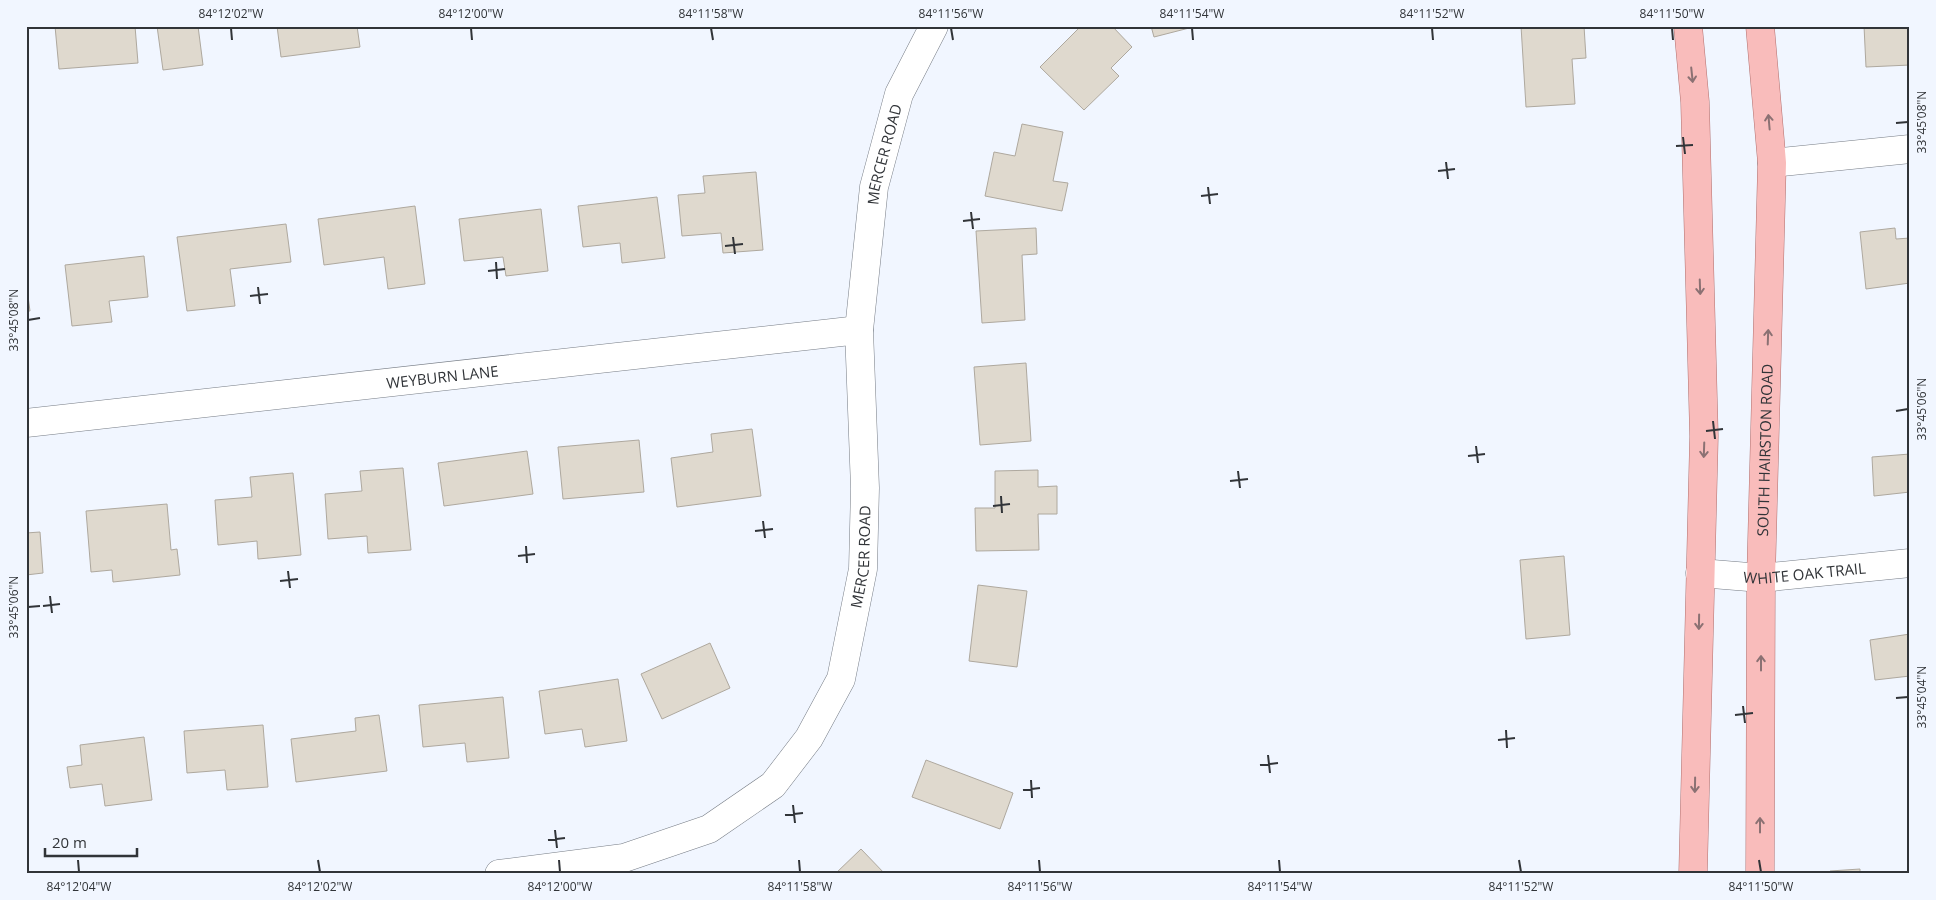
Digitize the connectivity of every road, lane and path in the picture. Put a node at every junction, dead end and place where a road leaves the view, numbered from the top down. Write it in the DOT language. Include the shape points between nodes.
graph roads {
  1 [pos="934,26"];
  2 [pos="1688,26"];
  3 [pos="1760,26"];
  4 [pos="1910,149"];
  5 [pos="1772,163"];
  6 [pos="859,330"];
  7 [pos="26,423"];
  8 [pos="1910,563"];
  9 [pos="1700,573"];
  10 [pos="1761,578"];
  11 [pos="500,874"];
  12 [pos="1693,874"];
  13 [pos="1760,874"];
  1 -- 6 [label="street, MERCER ROAD" via="899,94 874,187"];
  2 -- 9 [label="main road, one-way" via="1695,102 1704,436"];
  5 -- 3 [label="main road, SOUTH HAIRSTON ROAD, one-way"];
  4 -- 5 [label="street"];
  10 -- 5 [label="main road, SOUTH HAIRSTON ROAD, one-way"];
  6 -- 7 [label="street, WEYBURN LANE"];
  6 -- 11 [label="street, MERCER ROAD" via="865,488 864,569 841,679 810,738 773,785 709,829 624,858"];
  8 -- 10 [label="street, WHITE OAK TRAIL"];
  9 -- 10 [label="street, WHITE OAK TRAIL"];
  9 -- 12 [label="main road, one-way"];
  13 -- 10 [label="main road, SOUTH HAIRSTON ROAD, one-way"];
}
